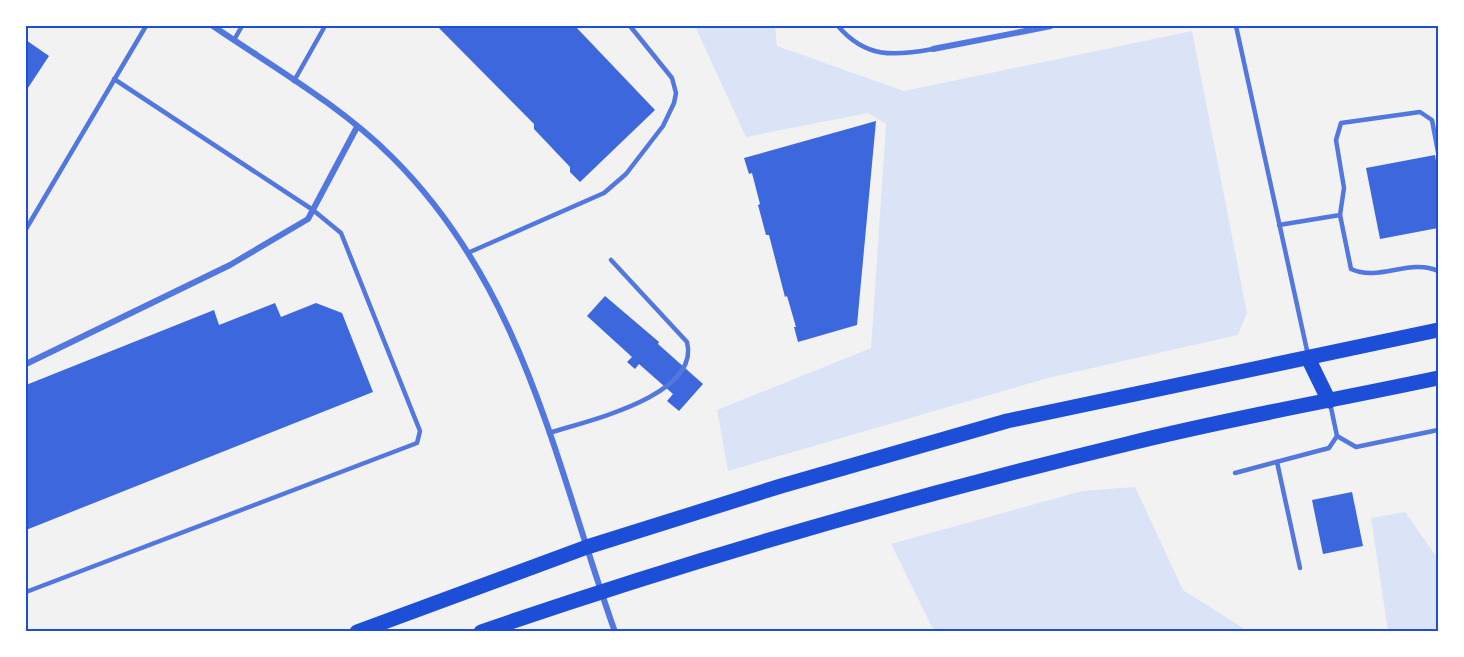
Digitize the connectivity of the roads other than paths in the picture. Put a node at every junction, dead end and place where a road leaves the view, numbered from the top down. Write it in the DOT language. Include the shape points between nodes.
graph roads {
  1 [pos="146,26"];
  2 [pos="213,26"];
  3 [pos="242,26"];
  4 [pos="325,26"];
  5 [pos="630,26"];
  6 [pos="838,26"];
  7 [pos="1051,26"];
  8 [pos="1236,26"];
  9 [pos="234,40"];
  10 [pos="933,49"];
  11 [pos="114,79"];
  12 [pos="294,81"];
  13 [pos="357,127"];
  14 [pos="1438,152"];
  15 [pos="313,210"];
  16 [pos="1340,215"];
  17 [pos="1279,225"];
  18 [pos="26,228"];
  19 [pos="470,252"];
  20 [pos="611,260"];
  21 [pos="1438,270"];
  22 [pos="1438,330"];
  23 [pos="1308,358"];
  24 [pos="26,364"];
  25 [pos="1438,378"];
  26 [pos="1329,401"];
  27 [pos="1438,430"];
  28 [pos="549,433"];
  29 [pos="1337,436"];
  30 [pos="1277,462"];
  31 [pos="1235,473"];
  32 [pos="587,548"];
  33 [pos="1300,568"];
  34 [pos="601,591"];
  35 [pos="26,592"];
  36 [pos="357,632"];
  37 [pos="481,632"];
  38 [pos="615,632"];
  1 -- 11 [label="lane"];
  2 -- 9 [label="street"];
  3 -- 9 [label="lane"];
  4 -- 12 [label="lane"];
  5 -- 19 [label="lane" via="672,78 676,93 663,126 626,174 604,192"];
  6 -- 10 [label="lane" via="857,43 879,53 896,55"];
  7 -- 10 [label="street"];
  8 -- 17 [label="lane"];
  9 -- 12 [label="street"];
  11 -- 15 [label="lane"];
  11 -- 18 [label="lane"];
  12 -- 13 [label="street"];
  13 -- 15 [label="street"];
  13 -- 19 [label="street" via="422,189"];
  14 -- 16 [label="lane" via="1432,120 1420,112 1341,123 1336,140 1344,188"];
  15 -- 24 [label="street" via="308,219 230,265"];
  15 -- 35 [label="lane" via="341,233 420,430 417,443"];
  16 -- 17 [label="lane"];
  16 -- 21 [label="lane" via="1351,269 1364,275 1427,265"];
  17 -- 23 [label="lane"];
  19 -- 28 [label="street" via="526,365"];
  20 -- 28 [label="lane" via="687,342 685,368 663,391 626,408"];
  22 -- 23 [label="main road"];
  23 -- 26 [label="main road"];
  23 -- 32 [label="main road" via="1007,421"];
  25 -- 26 [label="main road"];
  26 -- 29 [label="lane"];
  26 -- 34 [label="main road" via="1128,444 968,484"];
  27 -- 29 [label="lane" via="1356,447"];
  28 -- 32 [label="street"];
  29 -- 30 [label="lane" via="1329,448"];
  30 -- 31 [label="lane"];
  30 -- 33 [label="lane"];
  32 -- 34 [label="street"];
  32 -- 36 [label="main road"];
  34 -- 37 [label="main road"];
  34 -- 38 [label="street"];
}
